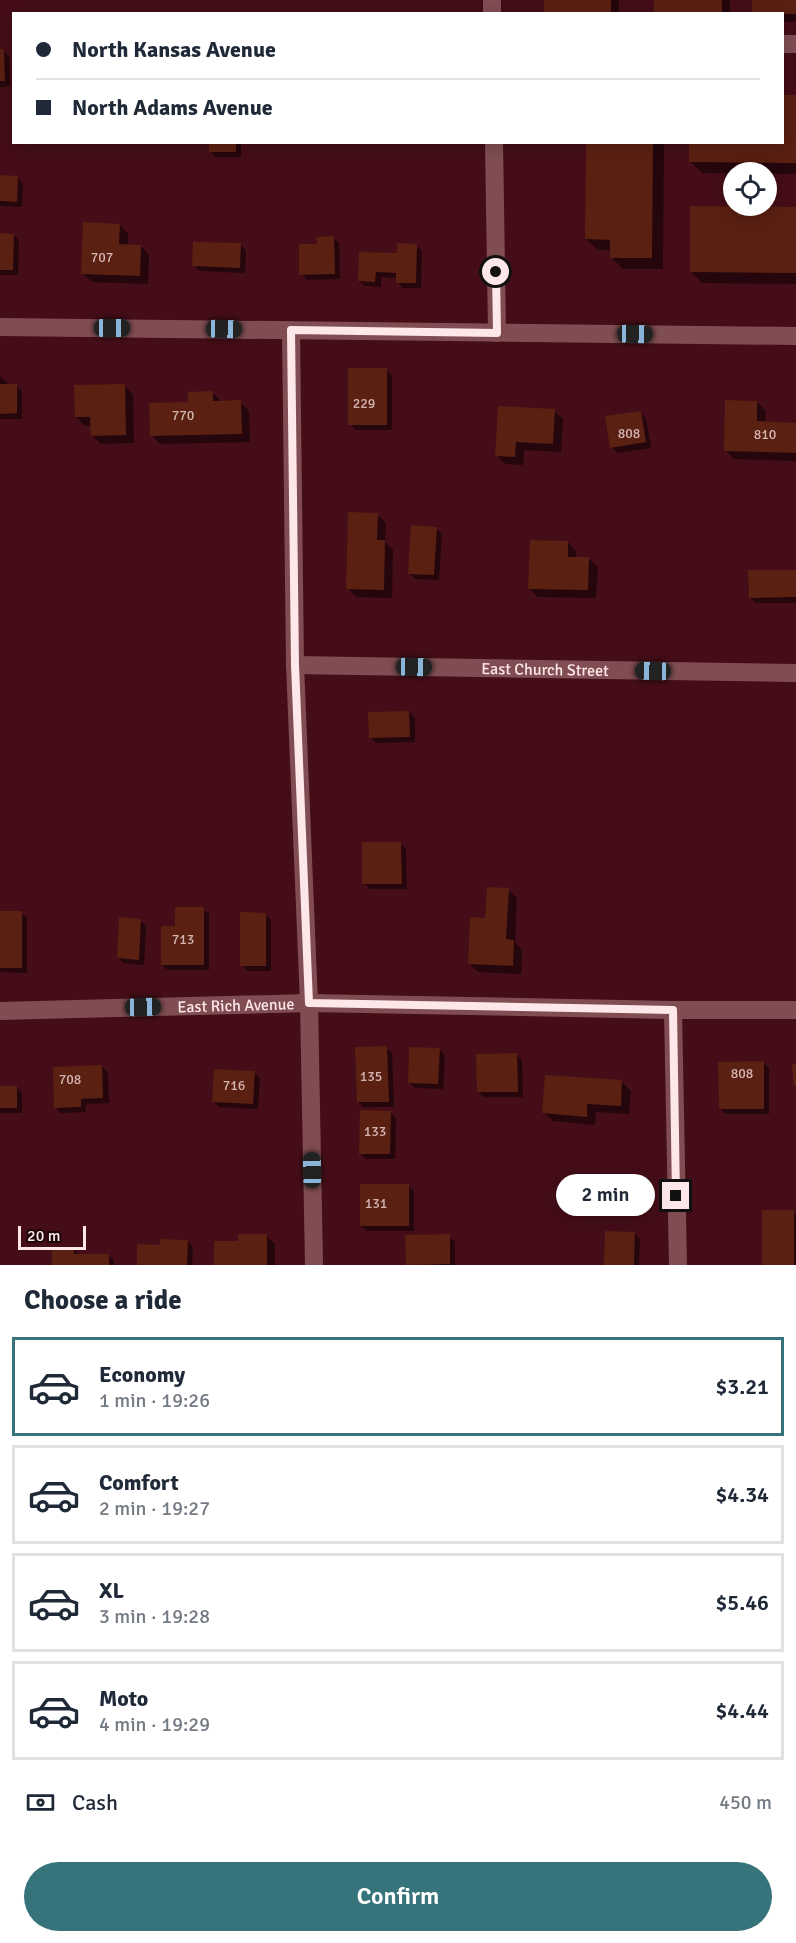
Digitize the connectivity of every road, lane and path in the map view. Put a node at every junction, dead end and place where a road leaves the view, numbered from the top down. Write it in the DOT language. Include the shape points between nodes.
graph roads {
  1 [pos="494,144"];
  2 [pos="0,327"];
  3 [pos="291,330"];
  4 [pos="497,333"];
  5 [pos="796,336"];
  6 [pos="295,665"];
  7 [pos="796,673"];
  8 [pos="309,1003"];
  9 [pos="673,1010"];
  10 [pos="796,1010"];
  11 [pos="0,1011"];
  12 [pos="314,1265"];
  13 [pos="678,1265"];
  1 -- 4 [label="street"];
  2 -- 3 [label="street"];
  3 -- 4 [label="street"];
  3 -- 6 [label="street"];
  4 -- 5 [label="street"];
  6 -- 7 [label="street, East Church Street"];
  6 -- 8 [label="street"];
  8 -- 9 [label="street, East Rich Avenue"];
  8 -- 11 [label="street, East Rich Avenue"];
  8 -- 12 [label="street"];
  9 -- 10 [label="street, East Rich Avenue"];
  9 -- 13 [label="street"];
}
